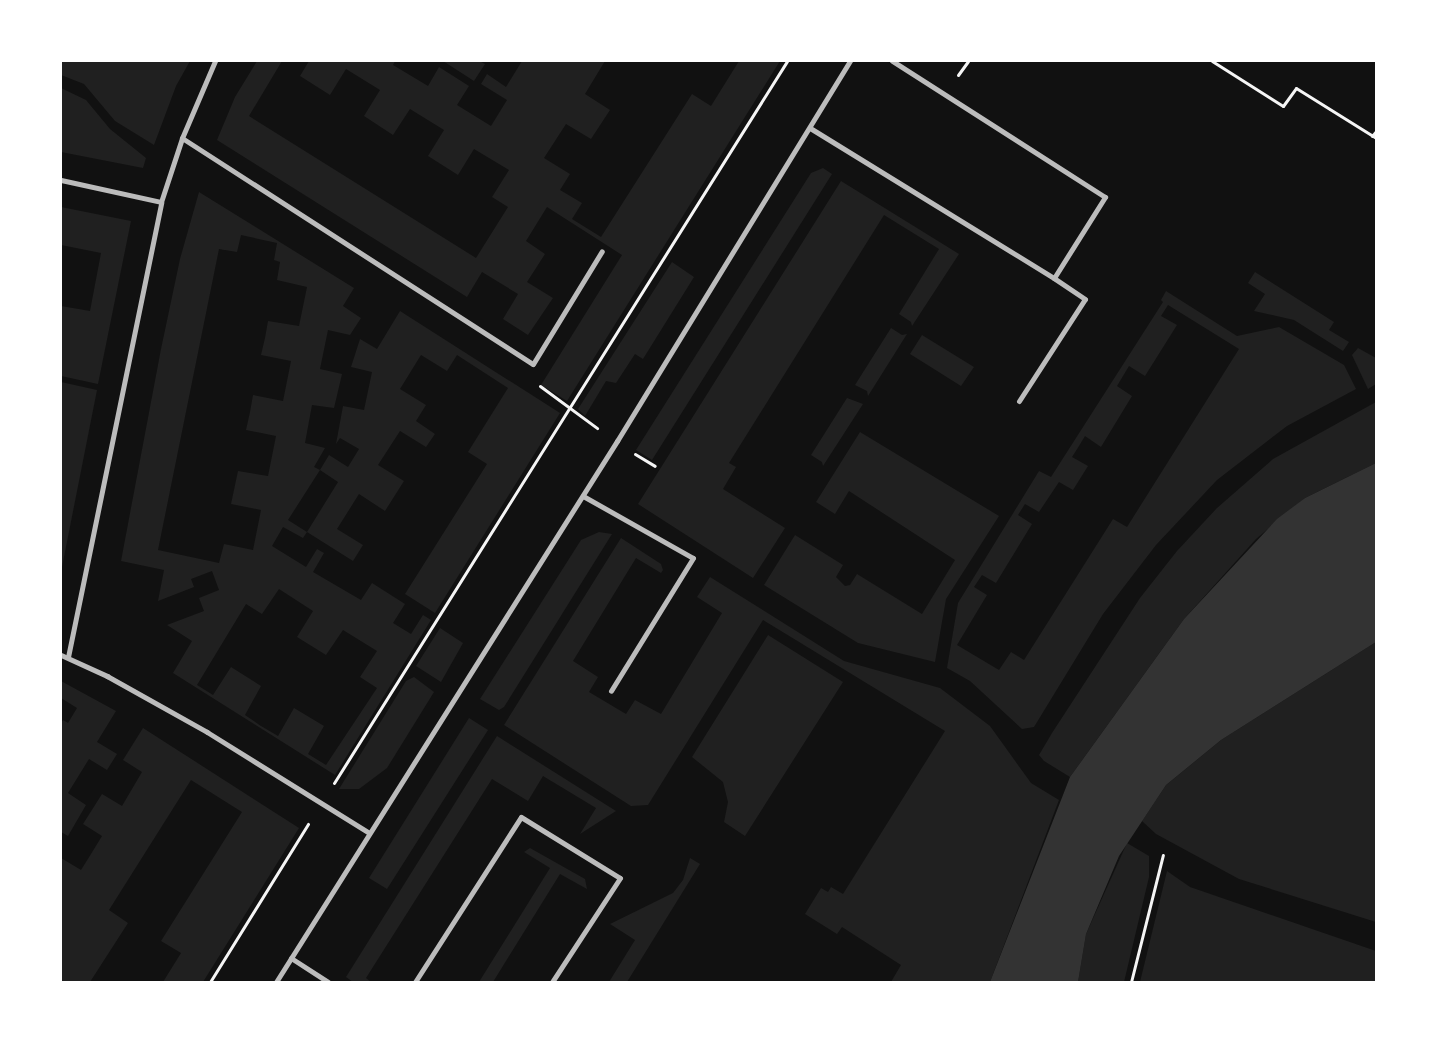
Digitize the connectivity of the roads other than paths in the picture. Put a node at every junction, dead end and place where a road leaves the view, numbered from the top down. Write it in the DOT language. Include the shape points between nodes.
graph roads {
  1 [pos="215,61"];
  2 [pos="850,61"];
  3 [pos="892,61"];
  4 [pos="810,128"];
  5 [pos="182,138"];
  6 [pos="61,180"];
  7 [pos="161,202"];
  8 [pos="602,251"];
  9 [pos="1054,278"];
  10 [pos="1019,401"];
  11 [pos="583,496"];
  12 [pos="61,655"];
  13 [pos="68,657"];
  14 [pos="611,691"];
  15 [pos="370,833"];
  16 [pos="291,958"];
  17 [pos="276,982"];
  18 [pos="328,982"];
  19 [pos="415,982"];
  20 [pos="552,982"];
  1 -- 5 [label="street"];
  2 -- 4 [label="street"];
  3 -- 9 [label="street" via="1105,196"];
  4 -- 9 [label="street"];
  4 -- 11 [label="street"];
  5 -- 7 [label="street"];
  5 -- 8 [label="street" via="533,364"];
  6 -- 7 [label="street"];
  7 -- 13 [label="street"];
  9 -- 10 [label="street" via="1085,299"];
  11 -- 14 [label="street" via="693,558"];
  11 -- 15 [label="street"];
  12 -- 13 [label="street"];
  13 -- 15 [label="street" via="206,732"];
  15 -- 16 [label="street"];
  16 -- 17 [label="street"];
  16 -- 18 [label="street"];
  19 -- 20 [label="street" via="522,817 620,878"];
}
